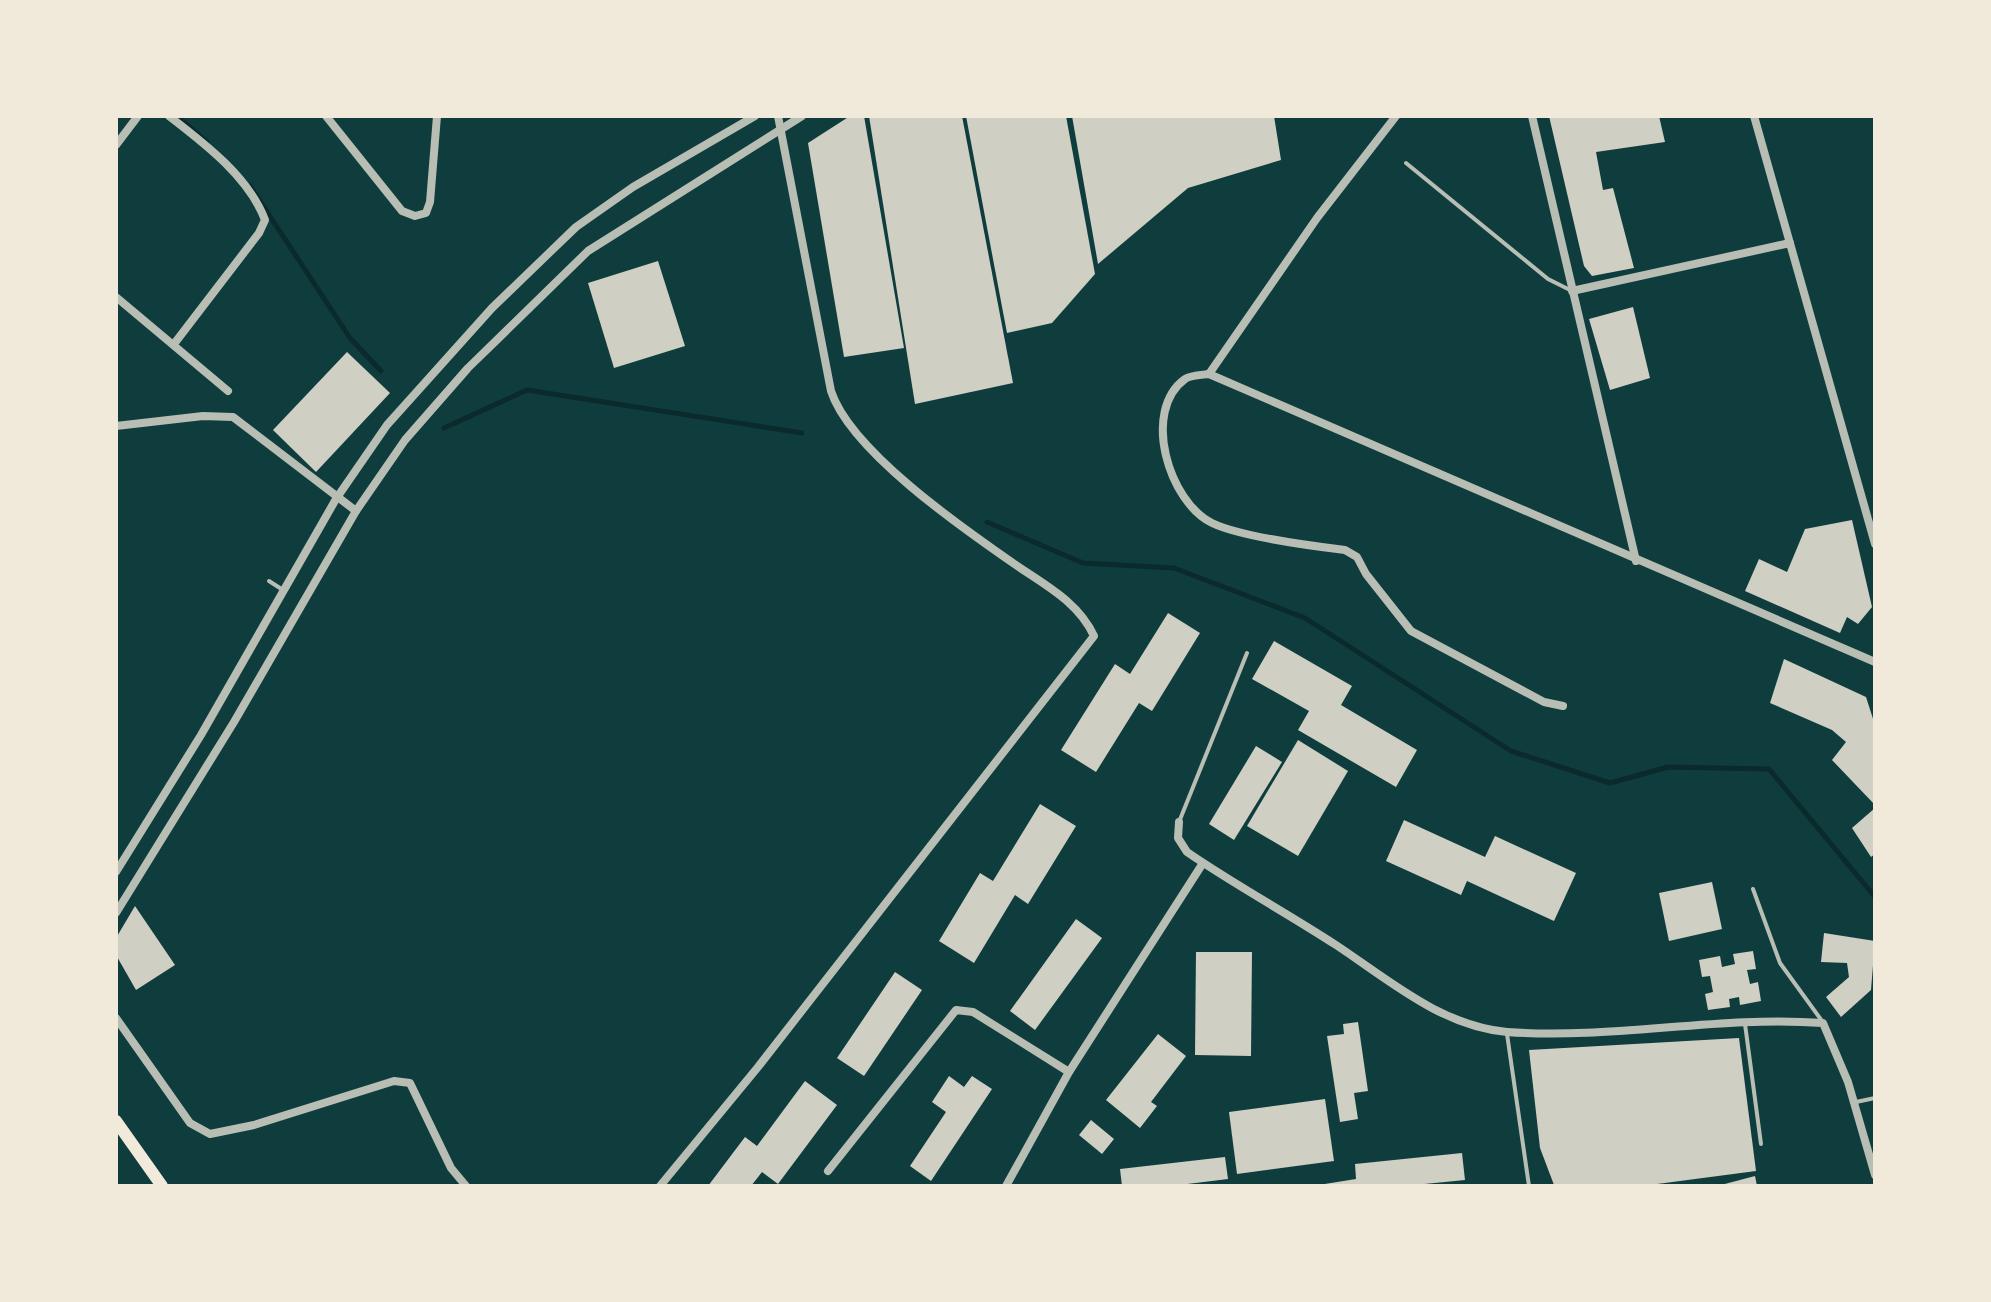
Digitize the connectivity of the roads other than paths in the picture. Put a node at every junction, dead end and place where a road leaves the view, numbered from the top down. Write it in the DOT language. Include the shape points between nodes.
graph roads {
  1 [pos="138,116"];
  2 [pos="169,116"];
  3 [pos="326,116"];
  4 [pos="437,116"];
  5 [pos="755,116"];
  6 [pos="778,116"];
  7 [pos="802,116"];
  8 [pos="1396,116"];
  9 [pos="1532,116"];
  10 [pos="1754,116"];
  11 [pos="780,128"];
  12 [pos="116,145"];
  13 [pos="1406,163"];
  14 [pos="1790,243"];
  15 [pos="1572,291"];
  16 [pos="116,297"];
  17 [pos="174,344"];
  18 [pos="1209,374"];
  19 [pos="228,391"];
  20 [pos="116,426"];
  21 [pos="336,499"];
  22 [pos="356,511"];
  23 [pos="1875,544"];
  24 [pos="1636,561"];
  25 [pos="269,581"];
  26 [pos="285,591"];
  27 [pos="1247,653"];
  28 [pos="1875,662"];
  29 [pos="1563,706"];
  30 [pos="1179,822"];
  31 [pos="1203,863"];
  32 [pos="116,872"];
  33 [pos="1753,889"];
  34 [pos="116,913"];
  35 [pos="116,1018"];
  36 [pos="1823,1023"];
  37 [pos="1745,1024"];
  38 [pos="1506,1032"];
  39 [pos="1069,1072"];
  40 [pos="1875,1098"];
  41 [pos="1854,1102"];
  42 [pos="116,1121"];
  43 [pos="1761,1144"];
  44 [pos="828,1171"];
  45 [pos="1875,1175"];
  46 [pos="162,1186"];
  47 [pos="466,1186"];
  48 [pos="660,1186"];
  49 [pos="1006,1186"];
  50 [pos="1529,1186"];
  1 -- 12 [label="street"];
  2 -- 17 [label="street" via="219,157 265,220"];
  3 -- 4 [label="street" via="402,211 415,216 426,213"];
  5 -- 21 [label="street" via="576,227 492,308 387,425"];
  6 -- 11 [label="street"];
  7 -- 11 [label="street"];
  8 -- 18 [label="street" via="1317,218"];
  9 -- 15 [label="street"];
  10 -- 14 [label="street"];
  11 -- 22 [label="street" via="588,251 468,368 405,440"];
  11 -- 48 [label="street" via="831,391 846,423 910,485 1061,595 1094,636"];
  13 -- 15 [label="lane" via="1548,279"];
  14 -- 15 [label="street"];
  14 -- 23 [label="street"];
  15 -- 24 [label="street"];
  16 -- 17 [label="street"];
  17 -- 19 [label="street"];
  18 -- 24 [label="street"];
  18 -- 29 [label="street" via="1186,378 1170,398 1162,437 1175,481 1211,523 1345,550 1357,557 1411,631 1533,696"];
  20 -- 21 [label="street" via="233,417"];
  21 -- 22 [label="street"];
  21 -- 26 [label="street"];
  22 -- 34 [label="street"];
  24 -- 28 [label="street"];
  25 -- 26 [label="lane"];
  26 -- 32 [label="street"];
  27 -- 30 [label="lane"];
  30 -- 31 [label="street" via="1178,838"];
  31 -- 38 [label="street" via="1447,1016"];
  31 -- 39 [label="street"];
  33 -- 36 [label="lane" via="1780,963"];
  35 -- 47 [label="street" via="190,1123 210,1134 394,1081 410,1083 451,1168"];
  36 -- 37 [label="street"];
  36 -- 41 [label="street"];
  37 -- 38 [label="street" via="1584,1034"];
  37 -- 43 [label="lane"];
  38 -- 50 [label="lane"];
  39 -- 44 [label="street" via="973,1012 956,1010"];
  39 -- 49 [label="street"];
  40 -- 41 [label="lane"];
  41 -- 45 [label="street"];
  42 -- 46 [label="main road"];
}
